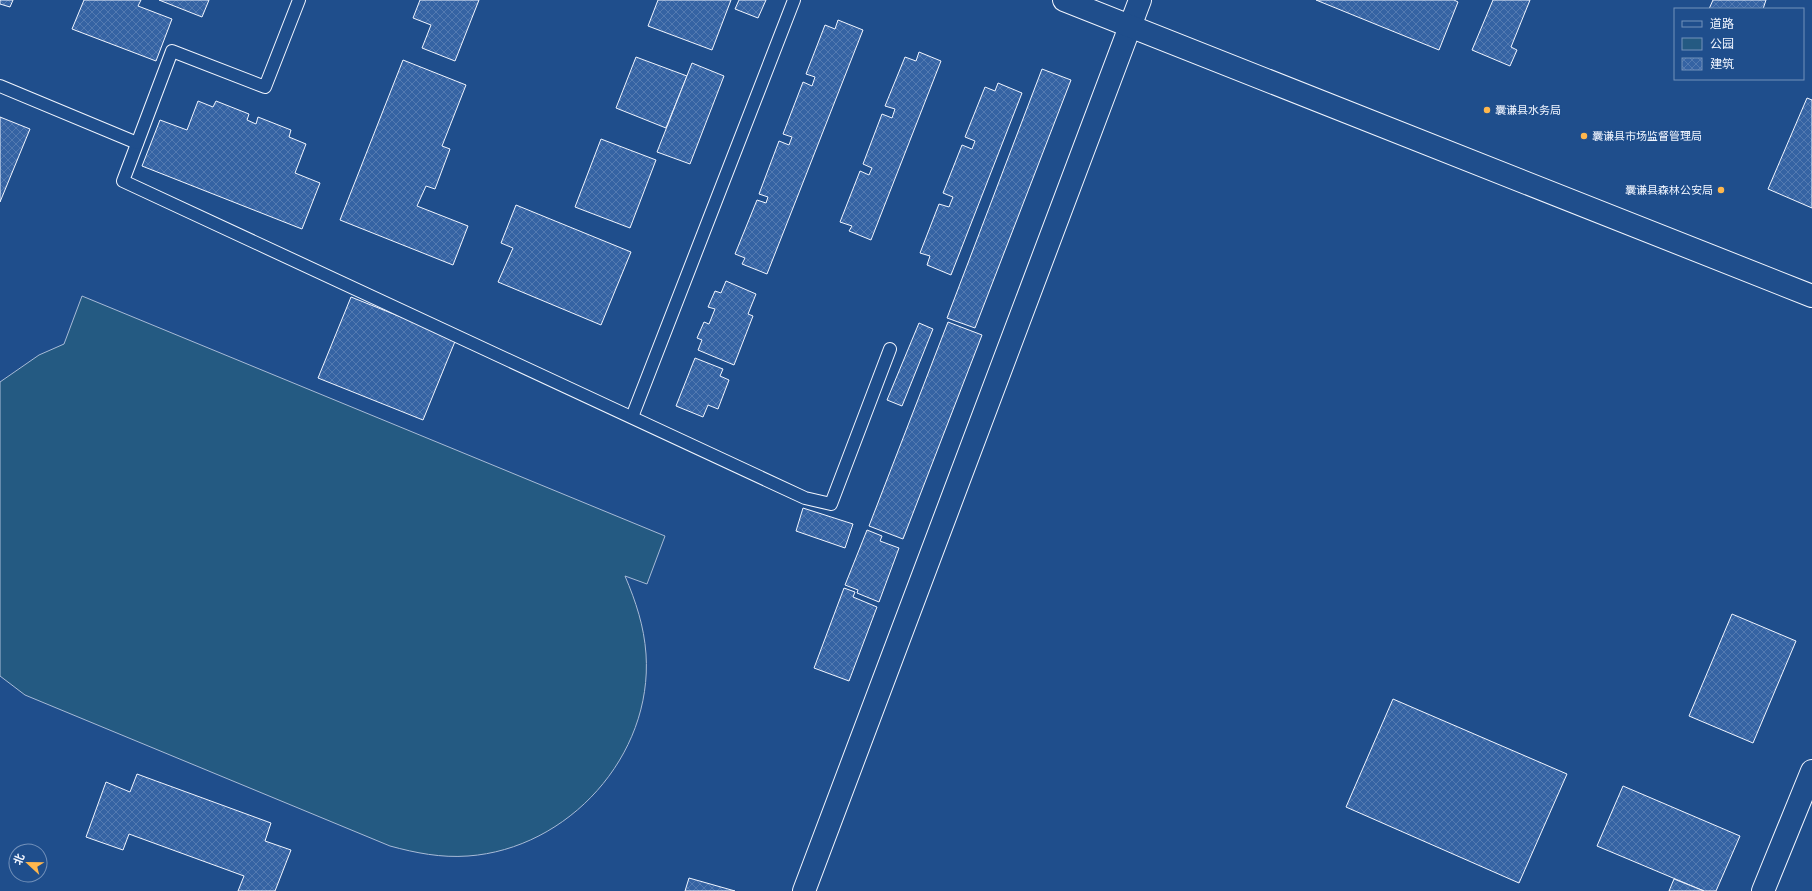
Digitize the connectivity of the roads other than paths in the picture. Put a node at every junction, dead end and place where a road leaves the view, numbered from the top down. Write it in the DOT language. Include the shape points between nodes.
graph roads {
  1 [pos="299,0"];
  2 [pos="794,0"];
  3 [pos="1064,0"];
  4 [pos="1140,0"];
  5 [pos="1130,26"];
  6 [pos="0,86"];
  7 [pos="137,143"];
  8 [pos="1812,296"];
  9 [pos="890,349"];
  10 [pos="632,417"];
  11 [pos="1812,771"];
  12 [pos="804,891"];
  13 [pos="1764,891"];
  1 -- 7 [label="lane" via="265,86 172,51"];
  2 -- 10 [label="lane"];
  3 -- 5 [label="main road"];
  4 -- 5 [label="main road"];
  5 -- 8 [label="main road"];
  5 -- 12 [label="main road"];
  6 -- 7 [label="lane"];
  7 -- 10 [label="lane" via="123,181"];
  9 -- 10 [label="lane" via="831,504 805,498"];
  11 -- 13 [label="main road"];
}
